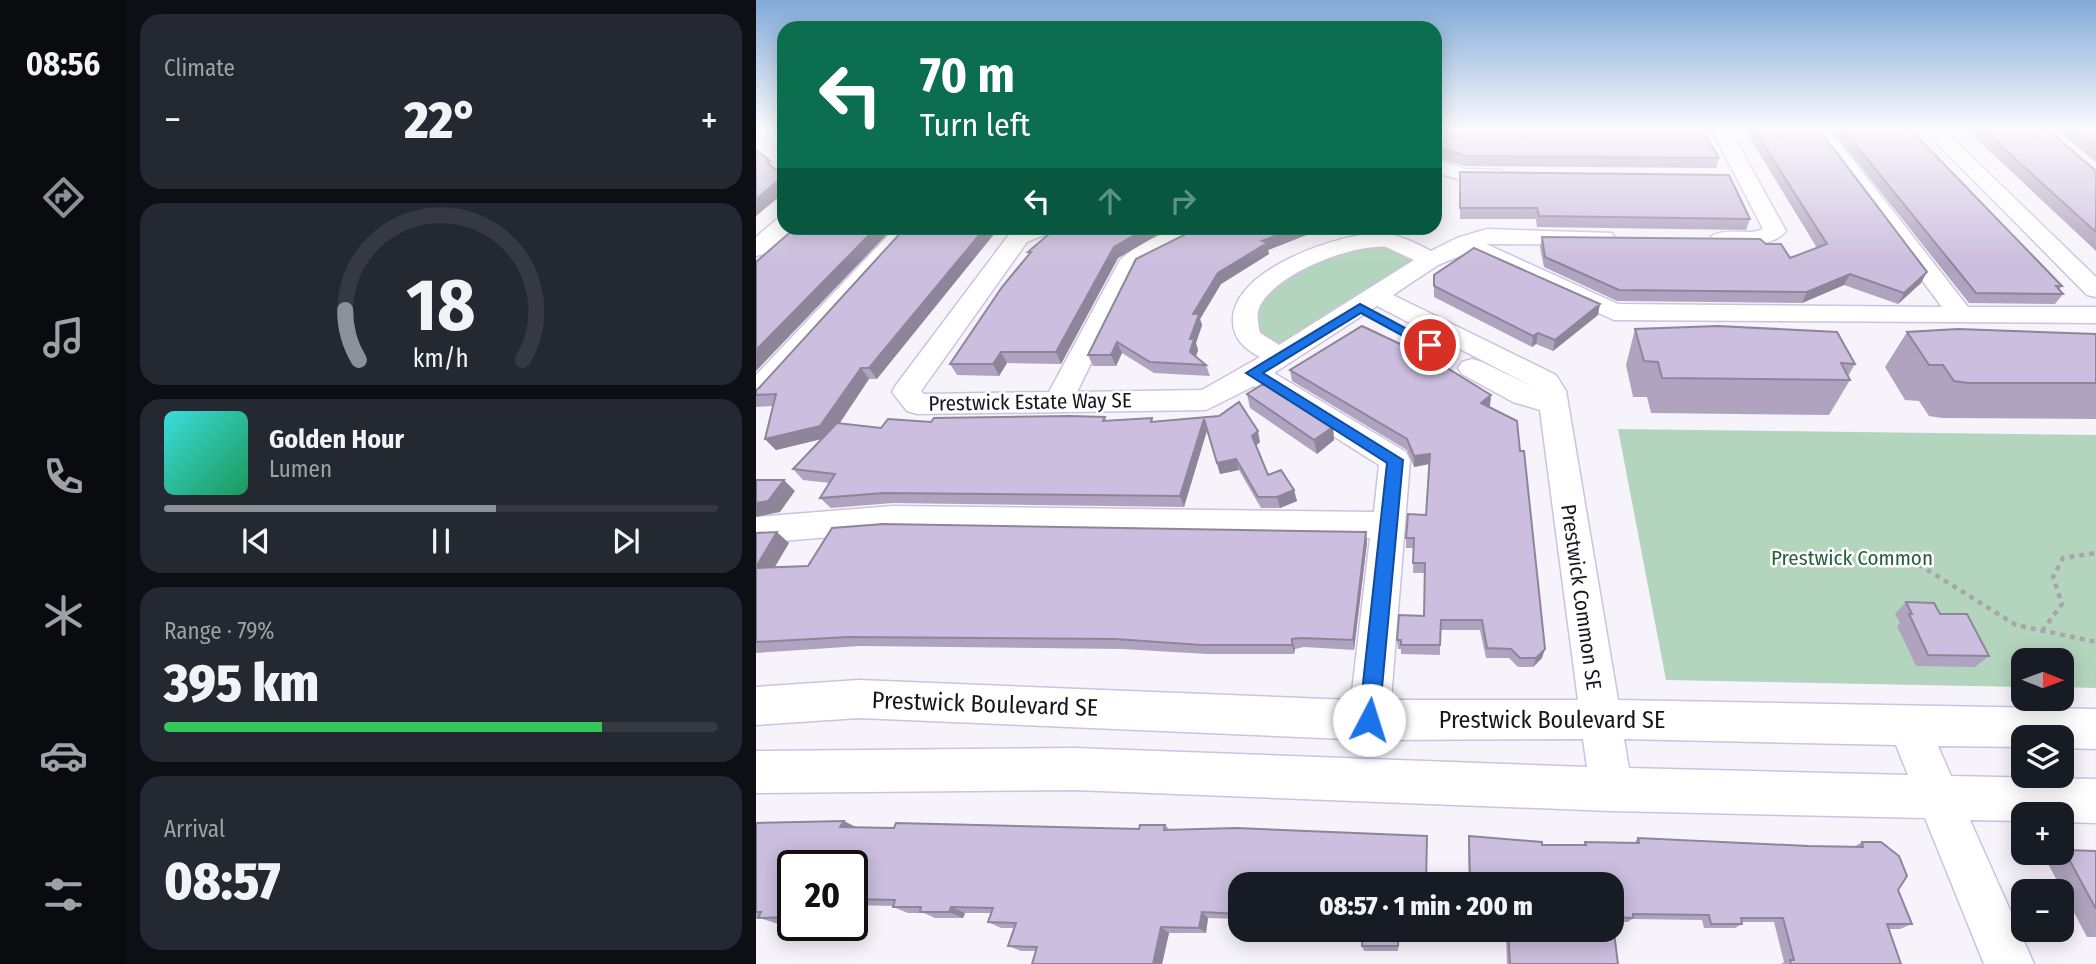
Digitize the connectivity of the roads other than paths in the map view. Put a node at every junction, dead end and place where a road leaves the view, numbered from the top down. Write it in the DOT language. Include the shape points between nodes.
graph roads {
  1 [pos="1457,173"];
  2 [pos="1745,173"];
  3 [pos="1852,173"];
  4 [pos="1977,173"];
  5 [pos="1517,176"];
  6 [pos="1721,177"];
  7 [pos="1748,177"];
  8 [pos="777,231"];
  9 [pos="901,235"];
  10 [pos="1024,235"];
  11 [pos="1183,235"];
  12 [pos="1623,238"];
  13 [pos="1691,239"];
  14 [pos="1465,243"];
  15 [pos="756,250"];
  16 [pos="1430,260"];
  17 [pos="2096,290"];
  18 [pos="1369,302"];
  19 [pos="1961,315"];
  20 [pos="2096,315"];
  21 [pos="1266,365"];
  22 [pos="756,392"];
  23 [pos="1058,402"];
  24 [pos="1388,525"];
  25 [pos="756,530"];
  26 [pos="756,706"];
  27 [pos="1599,719"];
  28 [pos="1369,720"];
  29 [pos="1907,723"];
  30 [pos="2096,729"];
  31 [pos="756,772"];
  32 [pos="1612,789"];
  33 [pos="1938,798"];
  34 [pos="2096,801"];
  35 [pos="2009,964"];
  1 -- 5 [label="street"];
  2 -- 7 [label="street"];
  3 -- 19 [label="street"];
  4 -- 17 [label="street"];
  6 -- 7 [label="street"];
  7 -- 13 [label="street" via="1775,231 1759,240"];
  8 -- 15 [label="street"];
  9 -- 22 [label="street"];
  10 -- 23 [label="street, Prestwick Estate Way SE" via="906,392 917,404"];
  11 -- 23 [label="street" via="1128,265"];
  12 -- 14 [label="street, Prestwick Estate Way SE" via="1487,236"];
  14 -- 16 [label="street, Prestwick Estate Way SE"];
  14 -- 19 [label="street" via="1614,312"];
  16 -- 18 [label="street, Prestwick Estate Way SE"];
  16 -- 21 [label="street" via="1384,240 1366,240 1331,249 1282,272 1255,294 1245,312 1246,330"];
  18 -- 21 [label="street, Prestwick Estate Way SE"];
  18 -- 27 [label="street, Prestwick Common SE" via="1523,395 1554,404"];
  19 -- 20 [label="street"];
  21 -- 23 [label="street, Prestwick Estate Way SE" via="1206,400"];
  21 -- 24 [label="street" via="1395,460"];
  24 -- 25 [label="street" via="893,519"];
  24 -- 28 [label="street"];
  26 -- 28 [label="street, Prestwick Boulevard SE" via="859,699"];
  27 -- 28 [label="street, Prestwick Boulevard SE"];
  27 -- 29 [label="street, Prestwick Boulevard SE"];
  27 -- 32 [label="street, Prestwick Common SE"];
  29 -- 30 [label="street, Prestwick Boulevard SE"];
  29 -- 33 [label="street"];
  31 -- 32 [label="street" via="1075,769"];
  32 -- 33 [label="street"];
  33 -- 34 [label="street"];
  33 -- 35 [label="street"];
}
